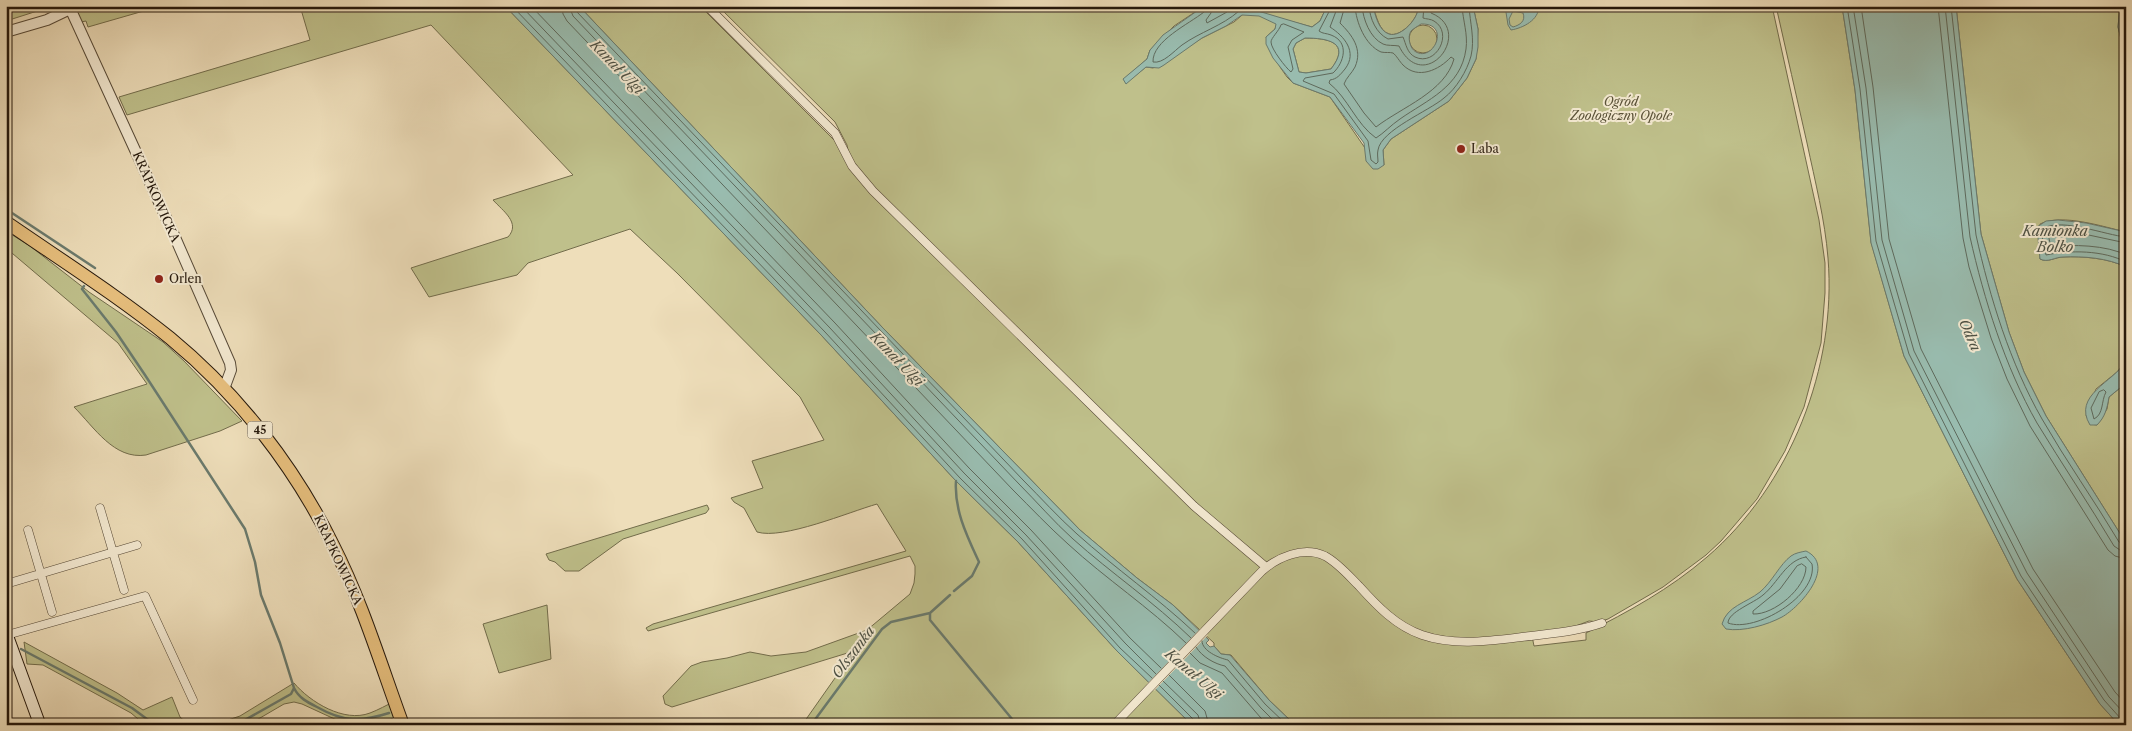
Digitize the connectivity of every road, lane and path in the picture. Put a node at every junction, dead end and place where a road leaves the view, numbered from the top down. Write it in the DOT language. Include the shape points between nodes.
graph roads {
  1 [pos="707,6"];
  2 [pos="70,8"];
  3 [pos="6,32"];
  4 [pos="6,222"];
  5 [pos="224,389"];
  6 [pos="100,508"];
  7 [pos="28,530"];
  8 [pos="137,545"];
  9 [pos="113,552"];
  10 [pos="1264,569"];
  11 [pos="41,574"];
  12 [pos="6,584"];
  13 [pos="124,590"];
  14 [pos="52,612"];
  15 [pos="1602,623"];
  16 [pos="7,634"];
  17 [pos="194,700"];
  18 [pos="402,722"];
  19 [pos="40,725"];
  20 [pos="388,725"];
  21 [pos="1114,725"];
  1 -- 10 [label="street" via="835,133 852,166 873,191 1194,506"];
  2 -- 3 [label="street" via="47,20"];
  2 -- 5 [label="street, KRAPKOWICKA" via="230,363 231,370"];
  4 -- 5 [label="main road, KRAPKOWICKA / 45" via="170,338"];
  5 -- 18 [label="main road, KRAPKOWICKA / 45" via="267,439 318,516 352,586"];
  6 -- 9 [label="street"];
  7 -- 11 [label="street"];
  8 -- 9 [label="street"];
  9 -- 11 [label="street"];
  9 -- 13 [label="street"];
  10 -- 15 [label="street" via="1296,554 1324,556 1341,568 1394,620 1421,635 1444,641 1498,640 1585,629"];
  10 -- 21 [label="street"];
  11 -- 12 [label="street"];
  11 -- 14 [label="street"];
  16 -- 17 [label="street" via="145,596"];
  16 -- 19 [label="main road"];
  18 -- 20 [label="street"];
}
